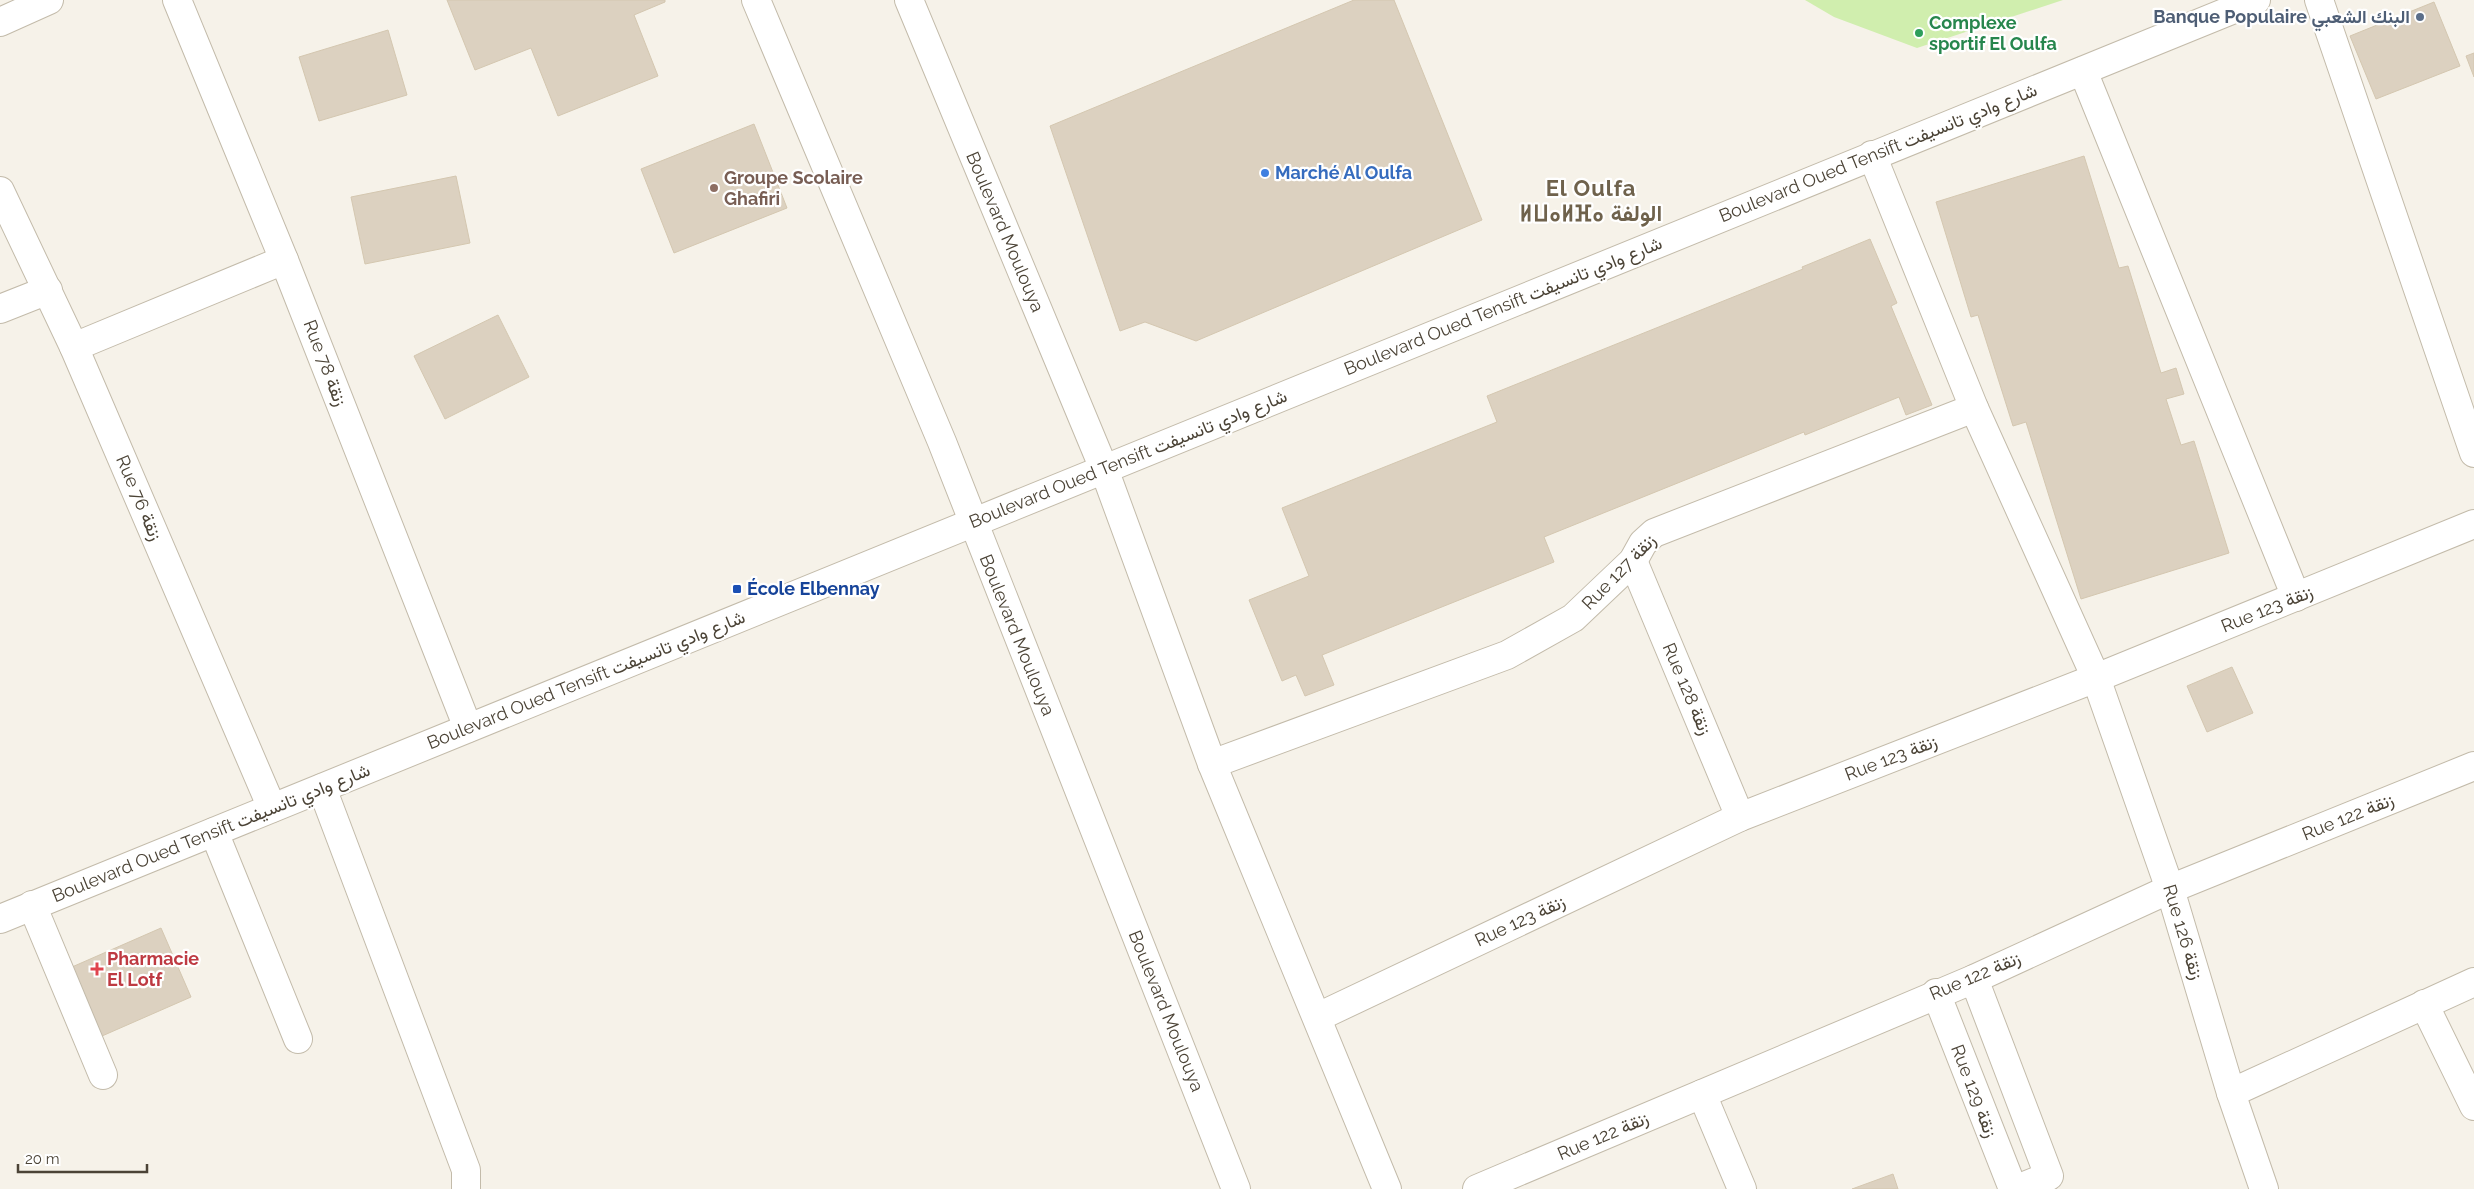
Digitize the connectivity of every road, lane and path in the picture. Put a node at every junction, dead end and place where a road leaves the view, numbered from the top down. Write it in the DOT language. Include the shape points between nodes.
graph roads {
  1 [pos="50,0"];
  2 [pos="177,0"];
  3 [pos="756,0"];
  4 [pos="909,0"];
  5 [pos="2256,0"];
  6 [pos="2319,0"];
  7 [pos="0,22"];
  8 [pos="2083,70"];
  9 [pos="1872,155"];
  10 [pos="0,191"];
  11 [pos="284,260"];
  12 [pos="48,290"];
  13 [pos="0,309"];
  14 [pos="74,347"];
  15 [pos="1974,408"];
  16 [pos="2474,453"];
  17 [pos="1104,469"];
  18 [pos="973,522"];
  19 [pos="2474,524"];
  20 [pos="1633,561"];
  21 [pos="2296,597"];
  22 [pos="2096,678"];
  23 [pos="468,728"];
  24 [pos="1212,764"];
  25 [pos="2474,766"];
  26 [pos="322,788"];
  27 [pos="272,808"];
  28 [pos="1740,817"];
  29 [pos="214,832"];
  30 [pos="2170,889"];
  31 [pos="32,906"];
  32 [pos="0,919"];
  33 [pos="1974,979"];
  34 [pos="2474,982"];
  35 [pos="1936,993"];
  36 [pos="2424,1004"];
  37 [pos="1318,1017"];
  38 [pos="298,1040"];
  39 [pos="103,1075"];
  40 [pos="2231,1092"];
  41 [pos="1702,1094"];
  42 [pos="2474,1106"];
  43 [pos="466,1189"];
  44 [pos="1236,1189"];
  45 [pos="1388,1189"];
  46 [pos="1477,1189"];
  47 [pos="1742,1189"];
  48 [pos="2012,1189"];
  49 [pos="2017,1189"];
  50 [pos="2264,1189"];
  1 -- 7 [label="street"];
  2 -- 11 [label="street, Rue 78 زنقة"];
  3 -- 18 [label="street, Boulevard Moulouya"];
  4 -- 17 [label="street, Boulevard Moulouya"];
  5 -- 8 [label="street, Boulevard Oued Tensift شارع وادي تانسيفت"];
  6 -- 16 [label="street"];
  8 -- 9 [label="street, Boulevard Oued Tensift شارع وادي تانسيفت"];
  8 -- 21 [label="street"];
  9 -- 15 [label="street, Rue 126 زنقة"];
  9 -- 17 [label="street, Boulevard Oued Tensift شارع وادي تانسيفت"];
  10 -- 12 [label="street, Rue 76 زنقة"];
  11 -- 14 [label="street"];
  11 -- 23 [label="street, Rue 78 زنقة"];
  12 -- 13 [label="street"];
  12 -- 14 [label="street, Rue 76 زنقة"];
  14 -- 27 [label="street, Rue 76 زنقة"];
  15 -- 20 [label="street, Rue 127 زنقة" via="1654,533 1643,543"];
  15 -- 22 [label="street, Rue 126 زنقة"];
  17 -- 18 [label="street, Boulevard Oued Tensift شارع وادي تانسيفت"];
  17 -- 24 [label="street, Boulevard Moulouya"];
  18 -- 23 [label="street, Boulevard Oued Tensift شارع وادي تانسيفت"];
  18 -- 44 [label="street, Boulevard Moulouya"];
  19 -- 21 [label="street, Rue 123 زنقة"];
  20 -- 24 [label="street, Rue 127 زنقة" via="1573,618 1507,655"];
  20 -- 28 [label="street, Rue 128 زنقة"];
  21 -- 22 [label="street, Rue 123 زنقة"];
  22 -- 28 [label="street, Rue 123 زنقة"];
  22 -- 30 [label="street, Rue 126 زنقة"];
  23 -- 26 [label="street, Boulevard Oued Tensift شارع وادي تانسيفت"];
  24 -- 37 [label="street, Boulevard Moulouya"];
  25 -- 30 [label="street, Rue 122 زنقة"];
  26 -- 27 [label="street, Boulevard Oued Tensift شارع وادي تانسيفت"];
  26 -- 43 [label="street" via="466,1170"];
  27 -- 29 [label="street, Boulevard Oued Tensift شارع وادي تانسيفت"];
  28 -- 37 [label="street, Rue 123 زنقة"];
  29 -- 31 [label="street, Boulevard Oued Tensift شارع وادي تانسيفت"];
  29 -- 38 [label="street"];
  30 -- 33 [label="street, Rue 122 زنقة"];
  30 -- 40 [label="street, Rue 126 زنقة"];
  31 -- 32 [label="street, Boulevard Oued Tensift شارع وادي تانسيفت"];
  31 -- 39 [label="street"];
  33 -- 35 [label="street, Rue 122 زنقة"];
  33 -- 49 [label="street" via="2049,1176"];
  34 -- 36 [label="street"];
  35 -- 41 [label="street, Rue 122 زنقة"];
  35 -- 48 [label="street, Rue 129 زنقة"];
  36 -- 40 [label="street"];
  36 -- 42 [label="street"];
  37 -- 45 [label="street, Boulevard Moulouya"];
  40 -- 50 [label="street, Rue 126 زنقة"];
  41 -- 46 [label="street, Rue 122 زنقة"];
  41 -- 47 [label="street"];
}
